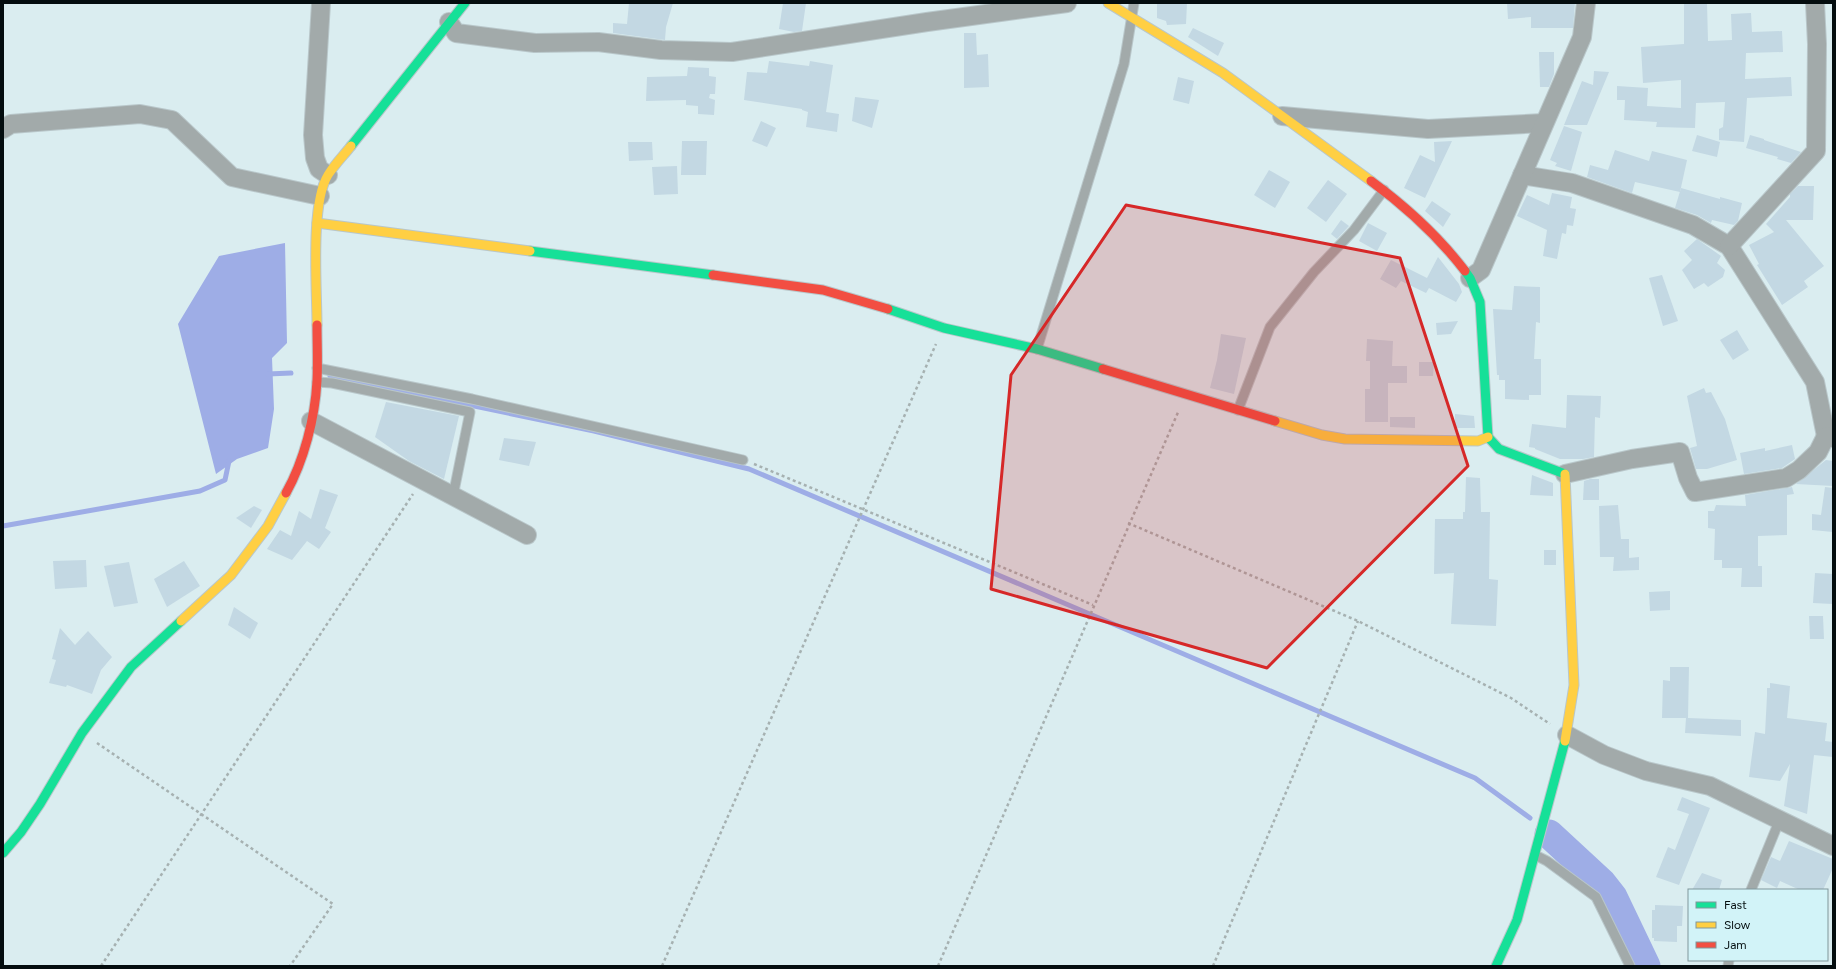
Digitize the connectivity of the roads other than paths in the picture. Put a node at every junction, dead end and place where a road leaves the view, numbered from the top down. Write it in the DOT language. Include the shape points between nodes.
graph roads {
  1 [pos="322,3"];
  2 [pos="465,3"];
  3 [pos="1067,3"];
  4 [pos="1108,3"];
  5 [pos="1134,3"];
  6 [pos="1586,3"];
  7 [pos="1815,3"];
  8 [pos="1133,19"];
  9 [pos="449,22"];
  10 [pos="1282,116"];
  11 [pos="1544,123"];
  12 [pos="3,129"];
  13 [pos="328,175"];
  14 [pos="1522,175"];
  15 [pos="1384,190"];
  16 [pos="320,196"];
  17 [pos="317,223"];
  18 [pos="1729,246"];
  19 [pos="1470,278"];
  20 [pos="1037,349"];
  21 [pos="317,368"];
  22 [pos="317,382"];
  23 [pos="1238,410"];
  24 [pos="311,421"];
  25 [pos="1488,437"];
  26 [pos="1830,437"];
  27 [pos="743,460"];
  28 [pos="1565,474"];
  29 [pos="454,496"];
  30 [pos="527,535"];
  31 [pos="1567,735"];
  32 [pos="1780,819"];
  33 [pos="1832,843"];
  34 [pos="3,853"];
  35 [pos="1535,855"];
  36 [pos="1751,889"];
  37 [pos="1496,966"];
  38 [pos="1630,966"];
  1 -- 13 [label="street" via="313,135 319,169"];
  2 -- 9 [label="street"];
  3 -- 9 [label="street" via="732,52 661,50 598,42 535,43 456,33"];
  4 -- 8 [label="street"];
  5 -- 8 [label="lane"];
  6 -- 11 [label="street" via="1582,37"];
  7 -- 18 [label="street" via="1816,151"];
  8 -- 10 [label="street" via="1223,73"];
  8 -- 20 [label="lane" via="1124,64"];
  9 -- 13 [label="street"];
  10 -- 11 [label="street" via="1428,129"];
  10 -- 15 [label="street"];
  11 -- 14 [label="street"];
  12 -- 16 [label="street" via="11,124 140,114 172,120 232,178"];
  13 -- 16 [label="street"];
  14 -- 18 [label="street" via="1579,185 1693,225"];
  14 -- 19 [label="street" via="1481,270"];
  15 -- 19 [label="street" via="1448,248"];
  15 -- 23 [label="lane" via="1354,230 1314,272 1270,327"];
  16 -- 17 [label="street"];
  17 -- 20 [label="street" via="823,290 944,328"];
  17 -- 21 [label="street"];
  18 -- 26 [label="street" via="1816,382"];
  19 -- 25 [label="street" via="1480,302"];
  20 -- 23 [label="street"];
  21 -- 22 [label="street"];
  21 -- 27 [label="lane" via="472,399"];
  22 -- 24 [label="street"];
  22 -- 29 [label="lane" via="470,412"];
  23 -- 25 [label="street" via="1344,439 1478,441"];
  24 -- 29 [label="street"];
  24 -- 34 [label="street" via="297,474 268,526 231,575 131,667 82,733 40,804"];
  25 -- 28 [label="street" via="1499,449"];
  26 -- 28 [label="street" via="1799,470 1786,478 1725,489 1695,492 1680,452 1632,459"];
  28 -- 31 [label="street" via="1574,685"];
  29 -- 30 [label="street"];
  31 -- 32 [label="street" via="1604,755 1646,772 1710,786"];
  31 -- 35 [label="street"];
  32 -- 33 [label="street"];
  32 -- 36 [label="lane"];
  35 -- 37 [label="street" via="1517,920"];
  35 -- 38 [label="lane" via="1596,897"];
}
